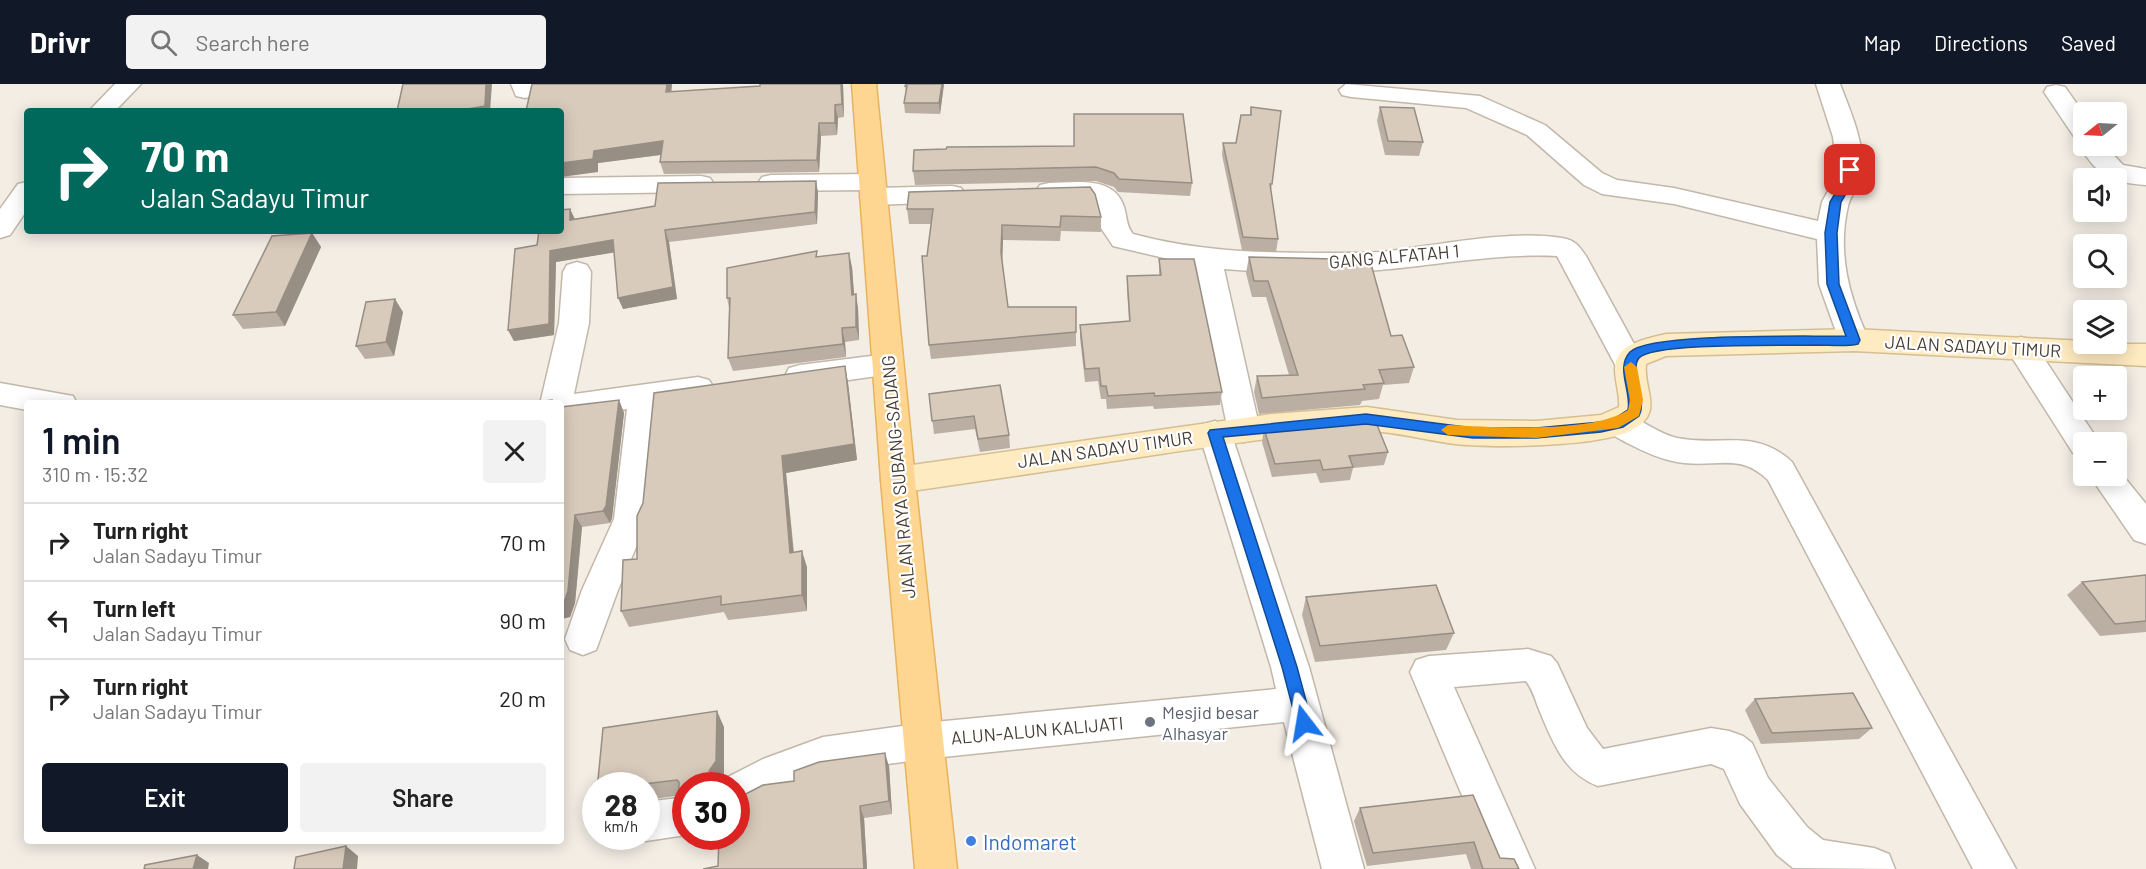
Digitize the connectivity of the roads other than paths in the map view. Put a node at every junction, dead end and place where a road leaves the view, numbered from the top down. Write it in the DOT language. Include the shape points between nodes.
graph roads {
  1 [pos="129,84"];
  2 [pos="864,84"];
  3 [pos="1828,84"];
  4 [pos="1351,90"];
  5 [pos="2056,92"];
  6 [pos="1478,93"];
  7 [pos="104,108"];
  8 [pos="2073,117"];
  9 [pos="2100,156"];
  10 [pos="2146,177"];
  11 [pos="564,186"];
  12 [pos="872,190"];
  13 [pos="1026,191"];
  14 [pos="980,193"];
  15 [pos="24,194"];
  16 [pos="0,229"];
  17 [pos="1831,233"];
  18 [pos="1207,258"];
  19 [pos="577,272"];
  20 [pos="1854,340"];
  21 [pos="2021,348"];
  22 [pos="2146,355"];
  23 [pos="1630,364"];
  24 [pos="887,365"];
  25 [pos="771,379"];
  26 [pos="725,385"];
  27 [pos="0,394"];
  28 [pos="644,395"];
  29 [pos="37,400"];
  30 [pos="557,400"];
  31 [pos="564,407"];
  32 [pos="1618,423"];
  33 [pos="1229,431"];
  34 [pos="2076,432"];
  35 [pos="898,480"];
  36 [pos="2113,486"];
  37 [pos="2146,530"];
  38 [pos="583,639"];
  39 [pos="1298,702"];
  40 [pos="924,741"];
  41 [pos="750,786"];
  42 [pos="1790,855"];
  43 [pos="936,869"];
  44 [pos="1343,869"];
  45 [pos="1514,869"];
  46 [pos="1874,869"];
  47 [pos="1995,869"];
  1 -- 7 [label="street"];
  2 -- 12 [label="main road, JALAN RAYA SUBANG-SADANG"];
  3 -- 17 [label="street" via="1849,152 1850,170 1835,202"];
  4 -- 6 [label="street"];
  5 -- 8 [label="street"];
  6 -- 17 [label="street" via="1536,130 1593,179 1611,188 1674,196"];
  9 -- 10 [label="street" via="2119,174"];
  11 -- 12 [label="street" via="735,183"];
  12 -- 14 [label="street"];
  12 -- 24 [label="main road, JALAN RAYA SUBANG-SADANG"];
  13 -- 18 [label="street, GANG ALFATAH 1" via="1103,193 1111,202 1116,230 1123,240 1170,254"];
  15 -- 16 [label="street"];
  17 -- 20 [label="street" via="1833,284"];
  18 -- 23 [label="street, GANG ALFATAH 1" via="1294,263 1377,261 1491,248 1561,247 1572,256"];
  18 -- 33 [label="street"];
  19 -- 30 [label="street" via="574,323"];
  20 -- 21 [label="street, JALAN SADAYU TIMUR"];
  20 -- 23 [label="street, JALAN SADAYU TIMUR" via="1666,345 1646,349 1635,355"];
  21 -- 22 [label="street, JALAN SADAYU TIMUR"];
  21 -- 34 [label="street"];
  23 -- 32 [label="street" via="1637,400 1634,413"];
  24 -- 25 [label="street"];
  24 -- 35 [label="main road, JALAN RAYA SUBANG-SADANG"];
  26 -- 28 [label="street"];
  27 -- 29 [label="street"];
  28 -- 31 [label="street"];
  28 -- 38 [label="street" via="631,519"];
  32 -- 33 [label="street, JALAN SADAYU TIMUR" via="1536,433 1489,433 1366,419"];
  32 -- 47 [label="street" via="1683,451 1750,451 1772,462 1780,471"];
  33 -- 35 [label="street, JALAN SADAYU TIMUR"];
  33 -- 39 [label="street"];
  35 -- 40 [label="main road, JALAN RAYA SUBANG-SADANG"];
  36 -- 37 [label="street"];
  39 -- 40 [label="street, ALUN-ALUN KALIJATI"];
  39 -- 44 [label="street"];
  40 -- 41 [label="street, ALUN-ALUN KALIJATI" via="823,755"];
  40 -- 43 [label="main road, JALAN RAYA SUBANG-SADANG"];
  42 -- 45 [label="street" via="1738,756 1729,749 1711,746 1598,768 1581,754 1538,668 1528,665 1430,672"];
  42 -- 46 [label="street" via="1808,854 1827,862"];
}
